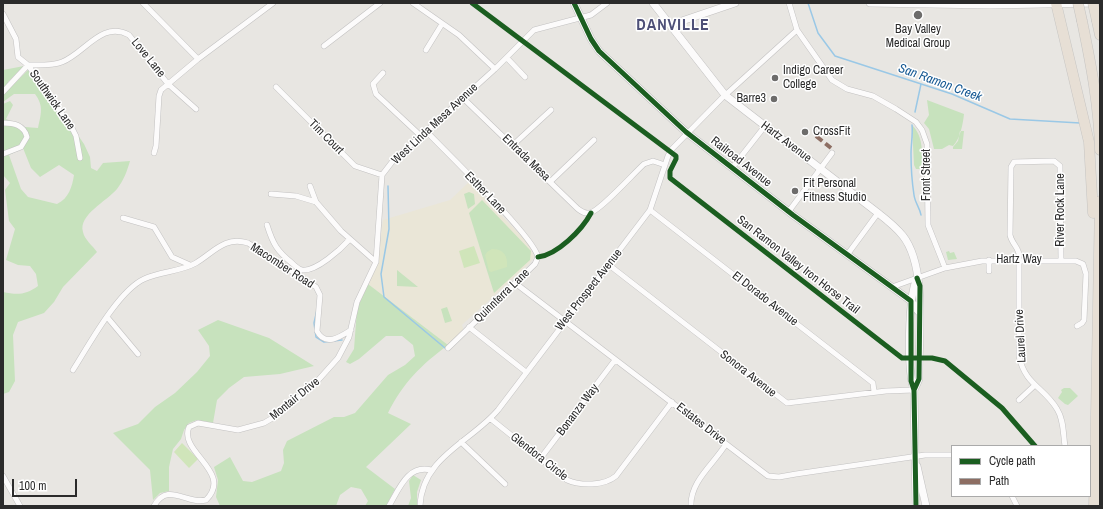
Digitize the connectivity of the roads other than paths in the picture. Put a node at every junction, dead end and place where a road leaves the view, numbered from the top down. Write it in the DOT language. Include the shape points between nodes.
graph roads {
  1 [pos="143,3"];
  2 [pos="273,3"];
  3 [pos="380,3"];
  4 [pos="413,3"];
  5 [pos="574,3"];
  6 [pos="607,3"];
  7 [pos="653,3"];
  8 [pos="735,3"];
  9 [pos="789,3"];
  10 [pos="870,3"];
  11 [pos="1078,3"];
  12 [pos="1095,3"];
  13 [pos="1056,4"];
  14 [pos="718,5"];
  15 [pos="1100,10"];
  16 [pos="3,14"];
  17 [pos="581,18"];
  18 [pos="442,24"];
  19 [pos="670,25"];
  20 [pos="797,30"];
  21 [pos="1100,35"];
  22 [pos="324,46"];
  23 [pos="426,50"];
  24 [pos="507,58"];
  25 [pos="198,59"];
  26 [pos="28,65"];
  27 [pos="495,69"];
  28 [pos="383,73"];
  29 [pos="525,77"];
  30 [pos="168,84"];
  31 [pos="276,87"];
  32 [pos="3,92"];
  33 [pos="725,95"];
  34 [pos="463,98"];
  35 [pos="196,109"];
  36 [pos="551,110"];
  37 [pos="3,123"];
  38 [pos="765,126"];
  39 [pos="427,132"];
  40 [pos="686,132"];
  41 [pos="422,137"];
  42 [pos="594,140"];
  43 [pos="1100,143"];
  44 [pos="513,145"];
  45 [pos="1100,150"];
  46 [pos="154,153"];
  47 [pos="832,153"];
  48 [pos="3,154"];
  49 [pos="80,158"];
  50 [pos="665,165"];
  51 [pos="732,168"];
  52 [pos="821,169"];
  53 [pos="382,175"];
  54 [pos="551,181"];
  55 [pos="310,186"];
  56 [pos="271,194"];
  57 [pos="1100,201"];
  58 [pos="316,202"];
  59 [pos="650,210"];
  60 [pos="789,211"];
  61 [pos="878,213"];
  62 [pos="123,218"];
  63 [pos="267,225"];
  64 [pos="350,239"];
  65 [pos="847,255"];
  66 [pos="1098,255"];
  67 [pos="538,257"];
  68 [pos="989,260"];
  69 [pos="1020,260"];
  70 [pos="1061,260"];
  71 [pos="376,262"];
  72 [pos="190,265"];
  73 [pos="609,265"];
  74 [pos="945,268"];
  75 [pos="989,271"];
  76 [pos="917,278"];
  77 [pos="516,283"];
  78 [pos="892,287"];
  79 [pos="911,301"];
  80 [pos="919,314"];
  81 [pos="107,317"];
  82 [pos="565,322"];
  83 [pos="1077,326"];
  84 [pos="469,327"];
  85 [pos="351,330"];
  86 [pos="448,348"];
  87 [pos="138,354"];
  88 [pos="615,360"];
  89 [pos="73,370"];
  90 [pos="526,372"];
  91 [pos="1035,385"];
  92 [pos="914,390"];
  93 [pos="874,392"];
  94 [pos="1019,400"];
  95 [pos="672,402"];
  96 [pos="491,419"];
  97 [pos="460,442"];
  98 [pos="726,444"];
  99 [pos="1065,445"];
  100 [pos="951,456"];
  101 [pos="915,458"];
  102 [pos="540,459"];
  103 [pos="432,470"];
  104 [pos="3,476"];
  105 [pos="505,484"];
  106 [pos="1091,495"];
  107 [pos="1012,497"];
  108 [pos="20,506"];
  109 [pos="154,506"];
  110 [pos="389,506"];
  111 [pos="420,506"];
  112 [pos="691,506"];
  113 [pos="916,506"];
  114 [pos="926,506"];
  115 [pos="1017,506"];
  116 [pos="1094,506"];
  117 [pos="1098,506"];
  1 -- 25 [label="street"];
  2 -- 25 [label="street, Love Lane"];
  3 -- 22 [label="street"];
  4 -- 18 [label="street"];
  5 -- 17 [label="main road, Railroad Avenue"];
  6 -- 17 [label="street, West Linda Mesa Avenue" via="591,15"];
  7 -- 19 [label="main road, Hartz Avenue"];
  8 -- 14 [label="main road"];
  9 -- 20 [label="street, Front Street"];
  10 -- 13 [label="main road"];
  11 -- 43 [label="highway, bridge" via="1096,97"];
  12 -- 13 [label="main road"];
  12 -- 15 [label="highway"];
  12 -- 21 [label="highway, bridge"];
  13 -- 66 [label="highway" via="1089,142 1093,180 1094,238"];
  14 -- 19 [label="main road"];
  16 -- 26 [label="street" via="16,39 18,57"];
  17 -- 24 [label="street, West Linda Mesa Avenue" via="534,30"];
  17 -- 40 [label="main road, Railroad Avenue" via="599,51"];
  18 -- 23 [label="street"];
  18 -- 27 [label="street" via="459,35"];
  19 -- 33 [label="main road, Hartz Avenue"];
  20 -- 33 [label="street, West Prospect Avenue"];
  20 -- 74 [label="street, Front Street" via="832,80 847,89 873,96 916,122 922,130 928,144 928,225"];
  24 -- 27 [label="street, West Linda Mesa Avenue"];
  24 -- 29 [label="street"];
  25 -- 30 [label="street, Love Lane"];
  26 -- 30 [label="street, Love Lane" via="60,62 73,57 101,34 113,30 122,31 129,35"];
  26 -- 32 [label="street"];
  26 -- 49 [label="street, Southwick Lane" via="73,130"];
  27 -- 34 [label="street, West Linda Mesa Avenue"];
  28 -- 41 [label="street" via="373,84 376,94"];
  30 -- 35 [label="street"];
  30 -- 46 [label="street, Love Lane" via="159,96"];
  31 -- 53 [label="street, Tim Court" via="355,166"];
  33 -- 38 [label="main road, Hartz Avenue"];
  33 -- 40 [label="street, West Prospect Avenue"];
  34 -- 39 [label="street, West Linda Mesa Avenue"];
  34 -- 44 [label="street, Entrada Mesa"];
  36 -- 44 [label="street"];
  37 -- 48 [label="street" via="18,125 25,130 27,137 20,147"];
  38 -- 51 [label="street"];
  38 -- 52 [label="main road, Hartz Avenue"];
  39 -- 41 [label="street, West Linda Mesa Avenue"];
  39 -- 67 [label="street, Esther Lane" via="509,218 534,248"];
  40 -- 50 [label="street, West Prospect Avenue" via="670,152"];
  40 -- 51 [label="main road, Railroad Avenue"];
  41 -- 53 [label="street, West Linda Mesa Avenue" via="392,162"];
  42 -- 54 [label="street"];
  43 -- 45 [label="highway"];
  44 -- 54 [label="street, Entrada Mesa"];
  47 -- 52 [label="street"];
  50 -- 54 [label="street, Entrada Mesa" via="653,161 644,164 591,213 578,209"];
  50 -- 59 [label="street, West Prospect Avenue"];
  51 -- 60 [label="main road, Railroad Avenue"];
  52 -- 60 [label="street"];
  52 -- 61 [label="main road, Hartz Avenue"];
  53 -- 71 [label="street, West Linda Mesa Avenue"];
  55 -- 58 [label="street"];
  56 -- 58 [label="street" via="296,196"];
  57 -- 66 [label="highway"];
  58 -- 64 [label="street"];
  59 -- 73 [label="street, West Prospect Avenue"];
  59 -- 93 [label="street, El Dorado Avenue" via="873,383"];
  60 -- 65 [label="main road, Railroad Avenue"];
  61 -- 65 [label="street"];
  61 -- 76 [label="main road, Hartz Avenue" via="904,237 914,260"];
  62 -- 72 [label="street" via="154,227 172,257"];
  63 -- 64 [label="street" via="278,252 299,269 304,270 340,251"];
  64 -- 71 [label="street"];
  65 -- 78 [label="main road, Railroad Avenue"];
  66 -- 116 [label="highway, bridge"];
  67 -- 77 [label="street, Quinnterra Lane" via="535,264"];
  68 -- 69 [label="street, Hartz Way"];
  68 -- 74 [label="street, Hartz Way"];
  68 -- 75 [label="street"];
  69 -- 70 [label="street, Hartz Way"];
  69 -- 70 [label="street, River Rock Lane" via="1019,251 1013,245 1010,235 1012,164 1017,161 1054,161 1060,166"];
  69 -- 91 [label="street, Laurel Drive" via="1019,356 1024,372"];
  70 -- 83 [label="street, Hartz Way" via="1083,264 1086,274 1084,320"];
  71 -- 85 [label="street, West Linda Mesa Avenue" via="357,302"];
  72 -- 81 [label="street, Macomber Road" via="135,284"];
  72 -- 85 [label="street, Macomber Road" via="220,245 238,241 248,243 318,290 321,302 317,331 322,338 338,339"];
  73 -- 82 [label="street, West Prospect Avenue"];
  73 -- 93 [label="street, Sonora Avenue" via="787,403"];
  74 -- 76 [label="street, Hartz Way"];
  76 -- 78 [label="street, Hartz Way"];
  76 -- 79 [label="main road"];
  76 -- 80 [label="main road, Hartz Avenue" via="920,286"];
  77 -- 82 [label="street, Estates Drive"];
  77 -- 84 [label="street, Quinnterra Lane"];
  78 -- 79 [label="main road, Railroad Avenue"];
  79 -- 80 [label="main road, Railroad Avenue"];
  79 -- 92 [label="main road" via="911,381"];
  80 -- 92 [label="main road, Hartz Avenue" via="919,379"];
  81 -- 87 [label="street"];
  81 -- 89 [label="street, Macomber Road"];
  82 -- 88 [label="street, Estates Drive"];
  82 -- 90 [label="street, West Prospect Avenue"];
  84 -- 86 [label="street, Quinnterra Lane"];
  84 -- 90 [label="street"];
  85 -- 109 [label="street, Montair Drive" via="338,358 329,370 276,416 264,423 238,430 198,424 189,427 186,432 187,440 209,468 213,478 211,492 206,500 200,501 169,494 162,496"];
  88 -- 95 [label="street, Estates Drive"];
  88 -- 102 [label="street, Bonanza Way"];
  90 -- 96 [label="street, West Prospect Avenue"];
  91 -- 94 [label="street"];
  91 -- 99 [label="street, Laurel Drive" via="1058,410"];
  92 -- 93 [label="street, Sonora Avenue"];
  92 -- 101 [label="main road"];
  95 -- 98 [label="street, Estates Drive"];
  95 -- 102 [label="street, Glendora Circle" via="616,476 609,481 582,484 572,482"];
  96 -- 97 [label="street, West Prospect Avenue"];
  96 -- 102 [label="street, Glendora Circle"];
  97 -- 103 [label="street, West Prospect Avenue" via="445,454"];
  97 -- 105 [label="street"];
  98 -- 101 [label="street, Estates Drive" via="760,472 772,477"];
  98 -- 112 [label="street" via="696,485 691,497"];
  100 -- 101 [label="street, Estates Drive" via="926,455"];
  101 -- 113 [label="main road"];
  101 -- 114 [label="main road"];
  103 -- 110 [label="street" via="423,468 413,471"];
  103 -- 111 [label="street, West Prospect Avenue" via="424,485"];
  104 -- 108 [label="street"];
  106 -- 117 [label="street"];
  107 -- 115 [label="street"];
}
